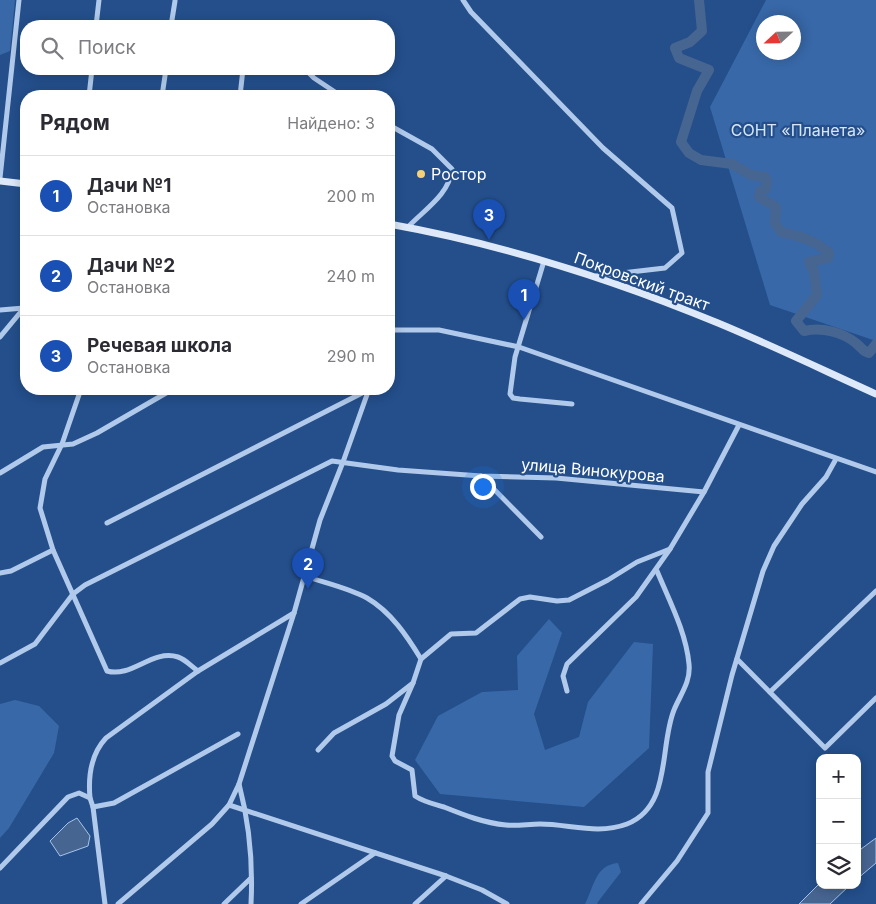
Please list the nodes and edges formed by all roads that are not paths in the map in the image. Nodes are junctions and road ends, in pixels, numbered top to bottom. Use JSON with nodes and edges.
{"nodes":[{"id":1,"x":19,"y":0,"type":"edge"},
{"id":2,"x":99,"y":0,"type":"edge"},
{"id":3,"x":463,"y":0,"type":"edge"},
{"id":4,"x":175,"y":1,"type":"dead end"},
{"id":5,"x":97,"y":20,"type":"edge"},
{"id":6,"x":172,"y":20,"type":"edge"},
{"id":7,"x":91,"y":75,"type":"edge"},
{"id":8,"x":165,"y":75,"type":"edge"},
{"id":9,"x":242,"y":75,"type":"edge"},
{"id":10,"x":311,"y":75,"type":"edge"},
{"id":11,"x":90,"y":90,"type":"edge"},
{"id":12,"x":163,"y":90,"type":"edge"},
{"id":13,"x":241,"y":90,"type":"edge"},
{"id":14,"x":332,"y":90,"type":"edge"},
{"id":15,"x":395,"y":129,"type":"edge"},
{"id":16,"x":0,"y":180,"type":"edge"},
{"id":17,"x":20,"y":183,"type":"edge"},
{"id":18,"x":395,"y":225,"type":"edge"},
{"id":19,"x":408,"y":227,"type":"junction"},
{"id":20,"x":544,"y":261,"type":"junction"},
{"id":21,"x":590,"y":276,"type":"junction"},
{"id":22,"x":20,"y":308,"type":"edge"},
{"id":23,"x":0,"y":310,"type":"edge"},
{"id":24,"x":20,"y":314,"type":"edge"},
{"id":25,"x":395,"y":330,"type":"edge"},
{"id":26,"x":0,"y":337,"type":"edge"},
{"id":27,"x":518,"y":347,"type":"junction"},
{"id":28,"x":876,"y":394,"type":"edge"},
{"id":29,"x":79,"y":395,"type":"edge"},
{"id":30,"x":163,"y":395,"type":"edge"},
{"id":31,"x":357,"y":395,"type":"edge"},
{"id":32,"x":367,"y":395,"type":"edge"},
{"id":33,"x":572,"y":404,"type":"dead end"},
{"id":34,"x":739,"y":424,"type":"junction"},
{"id":35,"x":62,"y":444,"type":"junction"},
{"id":36,"x":836,"y":459,"type":"junction"},
{"id":37,"x":343,"y":462,"type":"junction"},
{"id":38,"x":876,"y":472,"type":"edge"},
{"id":39,"x":0,"y":473,"type":"edge"},
{"id":40,"x":481,"y":476,"type":"junction"},
{"id":41,"x":704,"y":492,"type":"junction"},
{"id":42,"x":107,"y":523,"type":"dead end"},
{"id":43,"x":541,"y":537,"type":"dead end"},
{"id":44,"x":670,"y":549,"type":"junction"},
{"id":45,"x":53,"y":550,"type":"junction"},
{"id":46,"x":657,"y":571,"type":"junction"},
{"id":47,"x":0,"y":573,"type":"edge"},
{"id":48,"x":305,"y":576,"type":"junction"},
{"id":49,"x":876,"y":590,"type":"edge"},
{"id":50,"x":73,"y":594,"type":"junction"},
{"id":51,"x":294,"y":613,"type":"junction"},
{"id":52,"x":737,"y":658,"type":"junction"},
{"id":53,"x":421,"y":659,"type":"junction"},
{"id":54,"x":0,"y":663,"type":"edge"},
{"id":55,"x":198,"y":670,"type":"junction"},
{"id":56,"x":413,"y":683,"type":"junction"},
{"id":57,"x":567,"y":691,"type":"dead end"},
{"id":58,"x":770,"y":692,"type":"junction"},
{"id":59,"x":876,"y":698,"type":"edge"},
{"id":60,"x":238,"y":734,"type":"dead end"},
{"id":61,"x":318,"y":750,"type":"dead end"},
{"id":62,"x":239,"y":784,"type":"junction"},
{"id":63,"x":90,"y":798,"type":"junction"},
{"id":64,"x":230,"y":806,"type":"junction"},
{"id":65,"x":93,"y":807,"type":"junction"},
{"id":66,"x":246,"y":810,"type":"junction"},
{"id":67,"x":375,"y":853,"type":"junction"},
{"id":68,"x":0,"y":868,"type":"edge"},
{"id":69,"x":446,"y":876,"type":"junction"},
{"id":70,"x":251,"y":878,"type":"junction"},
{"id":71,"x":105,"y":904,"type":"edge"},
{"id":72,"x":118,"y":904,"type":"edge"},
{"id":73,"x":224,"y":904,"type":"edge"},
{"id":74,"x":251,"y":904,"type":"edge"},
{"id":75,"x":301,"y":904,"type":"edge"},
{"id":76,"x":415,"y":904,"type":"edge"},
{"id":77,"x":507,"y":904,"type":"edge"},
{"id":78,"x":641,"y":904,"type":"edge"}],
"edges":[{"from":1,"to":16,"type":"street"},
{"from":2,"to":5,"type":"street"},
{"from":3,"to":21,"type":"street"},
{"from":4,"to":6,"type":"street"},
{"from":7,"to":11,"type":"street"},
{"from":8,"to":12,"type":"street"},
{"from":9,"to":13,"type":"street"},
{"from":10,"to":14,"type":"street"},
{"from":15,"to":19,"type":"street"},
{"from":16,"to":17,"type":"main road"},
{"from":18,"to":19,"type":"main road","name":"Покровский тракт"},
{"from":19,"to":20,"type":"main road","name":"Покровский тракт"},
{"from":20,"to":21,"type":"main road","name":"Покровский тракт"},
{"from":20,"to":27,"type":"street"},
{"from":21,"to":28,"type":"main road","name":"Покровский тракт"},
{"from":22,"to":23,"type":"street"},
{"from":24,"to":26,"type":"street"},
{"from":25,"to":27,"type":"street"},
{"from":27,"to":33,"type":"street"},
{"from":27,"to":34,"type":"street"},
{"from":29,"to":35,"type":"street"},
{"from":30,"to":35,"type":"street"},
{"from":31,"to":42,"type":"street"},
{"from":32,"to":37,"type":"street"},
{"from":34,"to":36,"type":"street"},
{"from":34,"to":41,"type":"street"},
{"from":35,"to":39,"type":"street"},
{"from":35,"to":45,"type":"street"},
{"from":36,"to":38,"type":"street"},
{"from":36,"to":52,"type":"street"},
{"from":37,"to":40,"type":"street","name":"улица Винокурова"},
{"from":37,"to":48,"type":"street"},
{"from":37,"to":50,"type":"street","name":"улица Винокурова"},
{"from":40,"to":41,"type":"street","name":"улица Винокурова"},
{"from":40,"to":43,"type":"street"},
{"from":41,"to":44,"type":"street"},
{"from":44,"to":46,"type":"street"},
{"from":44,"to":53,"type":"street"},
{"from":45,"to":47,"type":"street"},
{"from":45,"to":50,"type":"street"},
{"from":46,"to":56,"type":"street"},
{"from":46,"to":57,"type":"street"},
{"from":48,"to":51,"type":"street"},
{"from":48,"to":53,"type":"street"},
{"from":49,"to":58,"type":"street"},
{"from":50,"to":54,"type":"street","name":"улица Винокурова"},
{"from":50,"to":55,"type":"street"},
{"from":51,"to":55,"type":"street"},
{"from":51,"to":62,"type":"street"},
{"from":52,"to":58,"type":"street"},
{"from":52,"to":78,"type":"street"},
{"from":53,"to":56,"type":"street"},
{"from":55,"to":63,"type":"street"},
{"from":56,"to":61,"type":"street"},
{"from":58,"to":59,"type":"street"},
{"from":60,"to":65,"type":"street"},
{"from":62,"to":64,"type":"street"},
{"from":62,"to":66,"type":"street"},
{"from":63,"to":65,"type":"street"},
{"from":63,"to":68,"type":"street"},
{"from":64,"to":66,"type":"street"},
{"from":64,"to":72,"type":"street"},
{"from":65,"to":71,"type":"street"},
{"from":66,"to":67,"type":"street"},
{"from":66,"to":70,"type":"street"},
{"from":67,"to":69,"type":"street"},
{"from":67,"to":75,"type":"street"},
{"from":69,"to":76,"type":"street"},
{"from":69,"to":77,"type":"street"},
{"from":70,"to":73,"type":"street"},
{"from":70,"to":74,"type":"street"}]}
